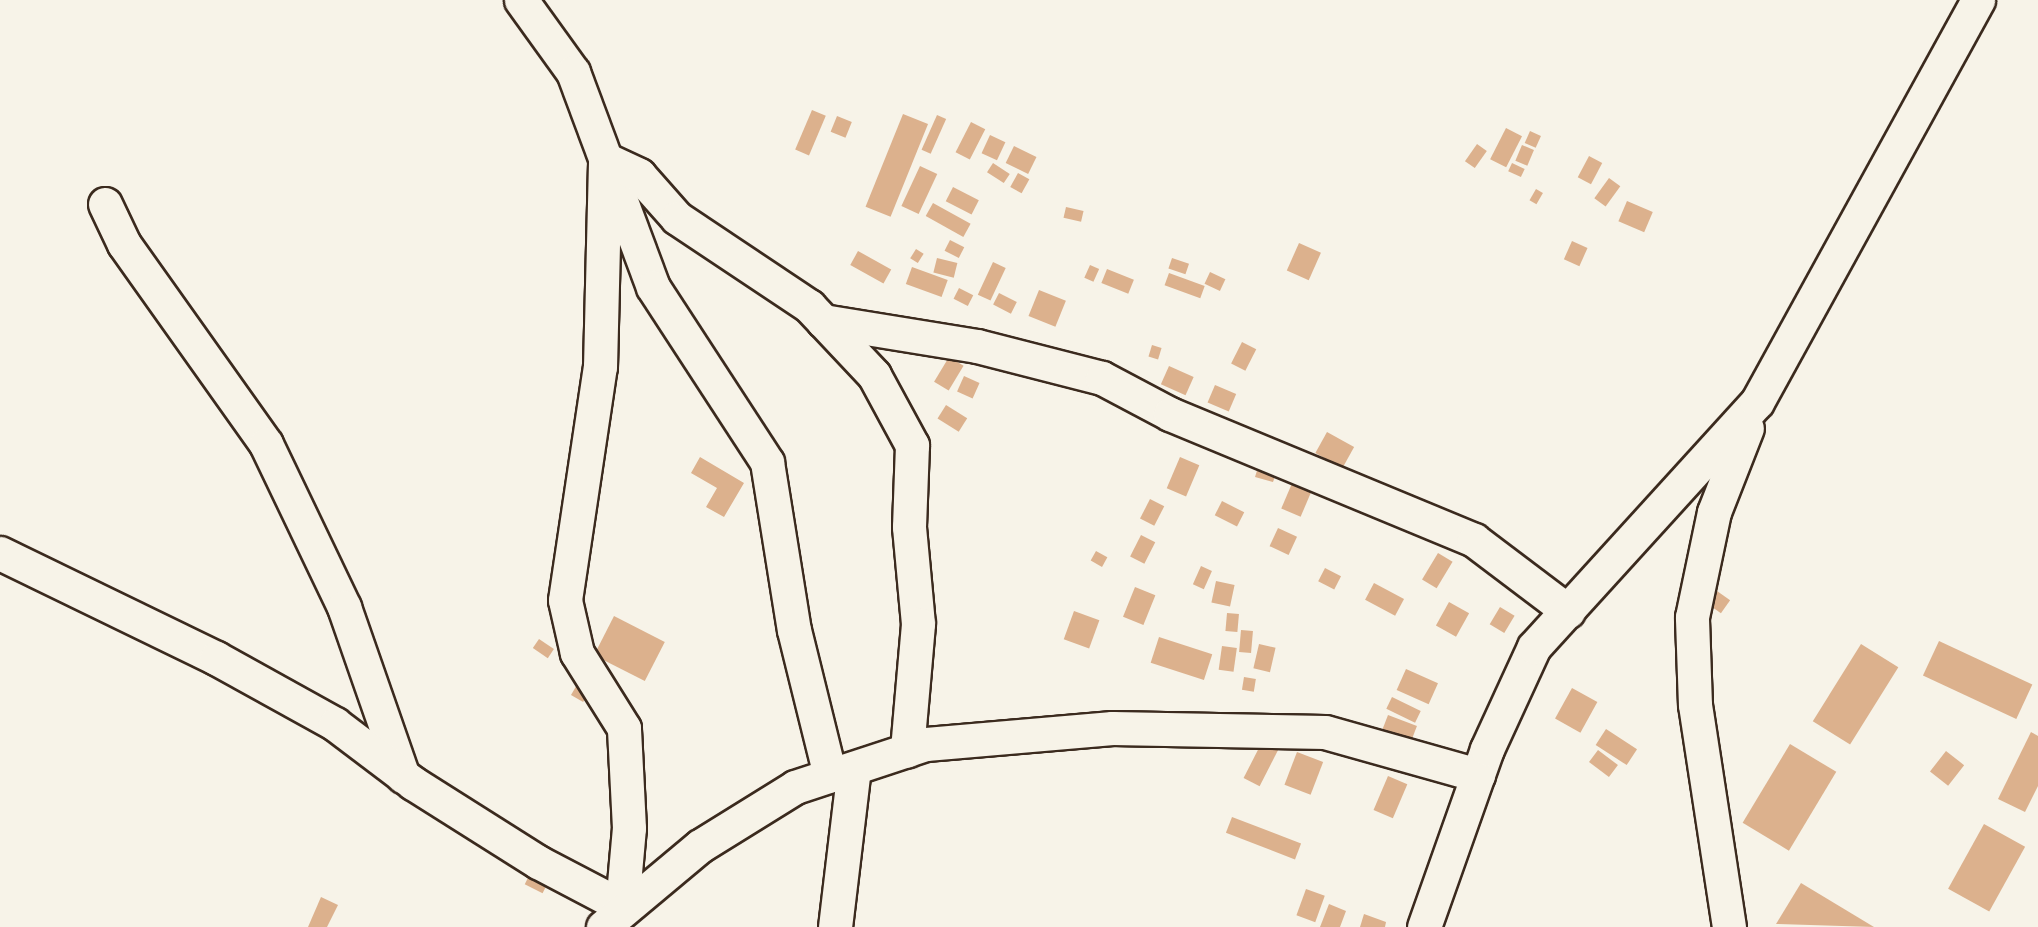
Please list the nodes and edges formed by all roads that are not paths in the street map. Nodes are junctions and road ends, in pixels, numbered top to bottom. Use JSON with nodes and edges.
{"nodes":[{"id":1,"x":521,"y":0,"type":"edge"},
{"id":2,"x":1978,"y":0,"type":"edge"},
{"id":3,"x":605,"y":159,"type":"junction"},
{"id":4,"x":105,"y":204,"type":"dead end"},
{"id":5,"x":823,"y":321,"type":"junction"},
{"id":6,"x":1757,"y":402,"type":"junction"},
{"id":7,"x":0,"y":553,"type":"edge"},
{"id":8,"x":1568,"y":611,"type":"junction"},
{"id":9,"x":906,"y":751,"type":"junction"},
{"id":10,"x":842,"y":772,"type":"junction"},
{"id":11,"x":1478,"y":775,"type":"junction"},
{"id":12,"x":403,"y":776,"type":"junction"},
{"id":13,"x":612,"y":917,"type":"edge"},
{"id":14,"x":835,"y":927,"type":"edge"},
{"id":15,"x":1424,"y":927,"type":"edge"},
{"id":16,"x":1729,"y":927,"type":"edge"}],
"edges":[{"from":1,"to":3,"type":"street"},
{"from":2,"to":6,"type":"street"},
{"from":3,"to":5,"type":"street"},
{"from":3,"to":10,"type":"street"},
{"from":3,"to":13,"type":"street"},
{"from":4,"to":12,"type":"street"},
{"from":5,"to":8,"type":"street"},
{"from":5,"to":9,"type":"street"},
{"from":6,"to":8,"type":"street"},
{"from":6,"to":16,"type":"street"},
{"from":7,"to":12,"type":"street"},
{"from":8,"to":11,"type":"street"},
{"from":9,"to":10,"type":"street"},
{"from":9,"to":11,"type":"street"},
{"from":10,"to":13,"type":"street"},
{"from":10,"to":14,"type":"street"},
{"from":11,"to":15,"type":"street"},
{"from":12,"to":13,"type":"street"}]}
